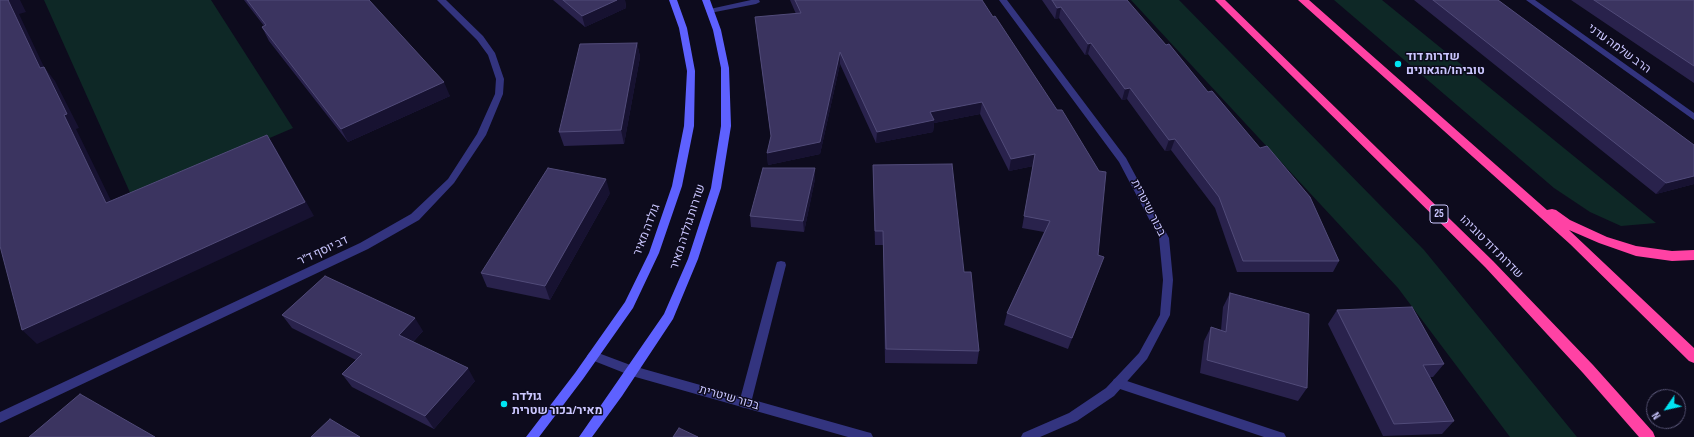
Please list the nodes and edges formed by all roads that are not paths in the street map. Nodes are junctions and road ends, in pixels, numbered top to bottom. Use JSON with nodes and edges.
{"nodes":[{"id":1,"x":441,"y":0,"type":"edge"},
{"id":2,"x":673,"y":0,"type":"edge"},
{"id":3,"x":706,"y":0,"type":"edge"},
{"id":4,"x":755,"y":0,"type":"edge"},
{"id":5,"x":1003,"y":0,"type":"edge"},
{"id":6,"x":1220,"y":0,"type":"edge"},
{"id":7,"x":1303,"y":0,"type":"edge"},
{"id":8,"x":1530,"y":0,"type":"edge"},
{"id":9,"x":710,"y":11,"type":"junction"},
{"id":10,"x":1694,"y":117,"type":"edge"},
{"id":11,"x":1517,"y":191,"type":"junction"},
{"id":12,"x":1694,"y":255,"type":"edge"},
{"id":13,"x":781,"y":265,"type":"dead end"},
{"id":14,"x":593,"y":356,"type":"junction"},
{"id":15,"x":1694,"y":357,"type":"edge"},
{"id":16,"x":632,"y":371,"type":"junction"},
{"id":17,"x":1118,"y":383,"type":"junction"},
{"id":18,"x":745,"y":403,"type":"junction"},
{"id":19,"x":0,"y":418,"type":"edge"},
{"id":20,"x":532,"y":437,"type":"edge"},
{"id":21,"x":585,"y":437,"type":"edge"},
{"id":22,"x":867,"y":437,"type":"edge"},
{"id":23,"x":1027,"y":437,"type":"edge"},
{"id":24,"x":1280,"y":437,"type":"edge"},
{"id":25,"x":1648,"y":437,"type":"edge"}],
"edges":[{"from":1,"to":19,"type":"street","name":"דב יוסף ד\"ר"},
{"from":2,"to":14,"type":"street","name":"גולדה מאיר"},
{"from":3,"to":9,"type":"street","name":"שדרות גולדה מאיר"},
{"from":4,"to":9,"type":"street"},
{"from":5,"to":17,"type":"street","name":"בכור שיטרית"},
{"from":6,"to":25,"type":"highway","name":"שדרות דוד טוביהו","number":"25"},
{"from":7,"to":11,"type":"highway"},
{"from":8,"to":10,"type":"street","name":"הרב שלמה עדני"},
{"from":9,"to":16,"type":"street","name":"שדרות גולדה מאיר"},
{"from":11,"to":12,"type":"highway"},
{"from":11,"to":15,"type":"highway"},
{"from":13,"to":18,"type":"street"},
{"from":14,"to":16,"type":"street","name":"בכור שיטרית"},
{"from":14,"to":20,"type":"street","name":"גולדה מאיר"},
{"from":16,"to":18,"type":"street","name":"בכור שיטרית"},
{"from":16,"to":21,"type":"street","name":"שדרות גולדה מאיר"},
{"from":17,"to":23,"type":"street","name":"בכור שיטרית"},
{"from":17,"to":24,"type":"street"},
{"from":18,"to":22,"type":"street","name":"בכור שיטרית"}]}
